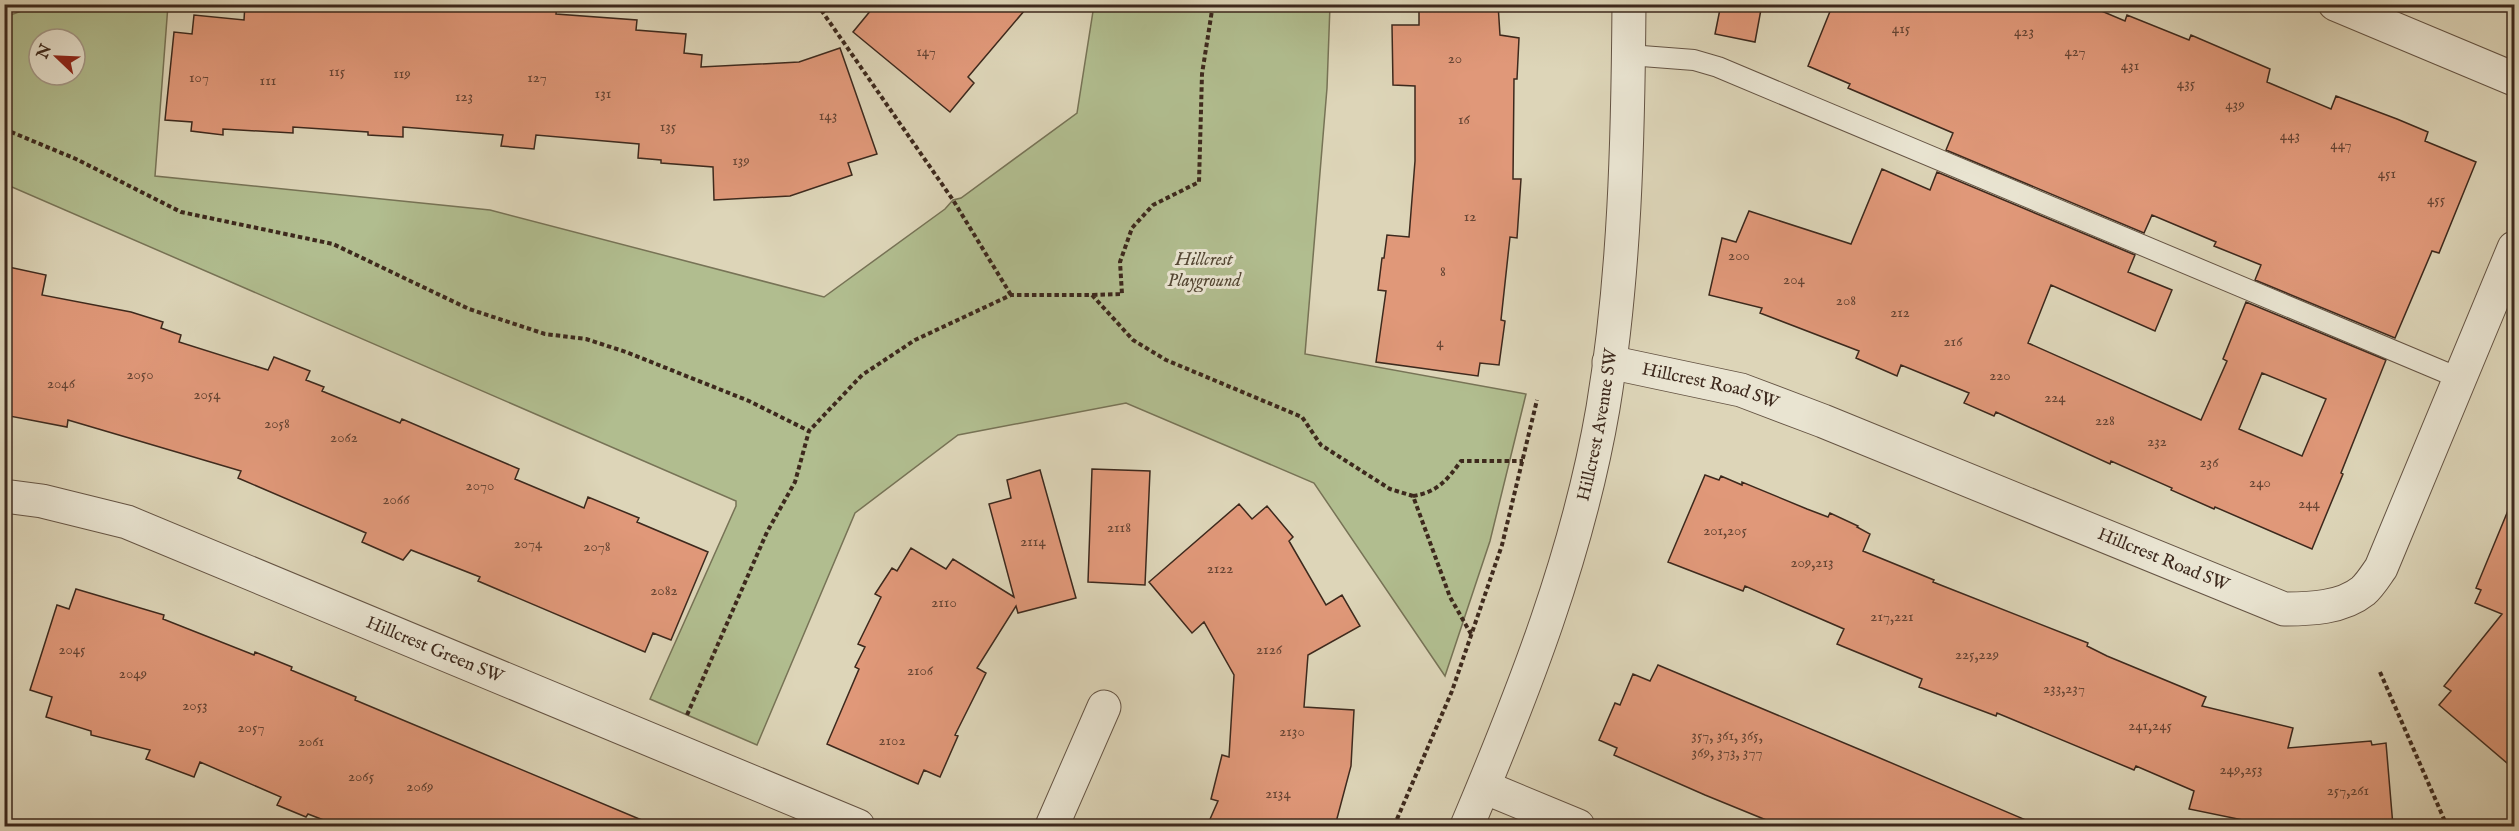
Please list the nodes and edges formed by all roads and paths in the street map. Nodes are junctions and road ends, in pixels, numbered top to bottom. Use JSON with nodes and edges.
{"nodes":[{"id":1,"x":817,"y":4,"type":"edge"},
{"id":2,"x":1213,"y":4,"type":"edge"},
{"id":3,"x":1629,"y":4,"type":"edge"},
{"id":4,"x":2335,"y":4,"type":"edge"},
{"id":5,"x":1629,"y":56,"type":"junction"},
{"id":6,"x":2514,"y":79,"type":"edge"},
{"id":7,"x":4,"y":129,"type":"edge"},
{"id":8,"x":2514,"y":248,"type":"edge"},
{"id":9,"x":1092,"y":295,"type":"junction"},
{"id":10,"x":1011,"y":296,"type":"junction"},
{"id":11,"x":1609,"y":362,"type":"junction"},
{"id":12,"x":2461,"y":379,"type":"junction"},
{"id":13,"x":1537,"y":400,"type":"dead end"},
{"id":14,"x":809,"y":431,"type":"junction"},
{"id":15,"x":1523,"y":460,"type":"junction"},
{"id":16,"x":4,"y":496,"type":"edge"},
{"id":17,"x":1413,"y":496,"type":"junction"},
{"id":18,"x":1471,"y":634,"type":"junction"},
{"id":19,"x":2380,"y":672,"type":"dead end"},
{"id":20,"x":1104,"y":708,"type":"dead end"},
{"id":21,"x":686,"y":718,"type":"dead end"},
{"id":22,"x":1484,"y":787,"type":"junction"},
{"id":23,"x":858,"y":826,"type":"edge"},
{"id":24,"x":1052,"y":826,"type":"edge"},
{"id":25,"x":1394,"y":826,"type":"edge"},
{"id":26,"x":1467,"y":826,"type":"edge"},
{"id":27,"x":1578,"y":826,"type":"edge"},
{"id":28,"x":2447,"y":826,"type":"edge"}],
"edges":[{"from":1,"to":10,"type":"path"},
{"from":2,"to":9,"type":"path"},
{"from":3,"to":5,"type":"street","name":"Hillcrest Avenue SW"},
{"from":4,"to":6,"type":"street"},
{"from":5,"to":11,"type":"street","name":"Hillcrest Avenue SW"},
{"from":5,"to":12,"type":"lane"},
{"from":7,"to":14,"type":"path"},
{"from":8,"to":12,"type":"street","name":"Hillcrest Road SW"},
{"from":9,"to":10,"type":"path"},
{"from":9,"to":17,"type":"path"},
{"from":10,"to":14,"type":"path"},
{"from":11,"to":12,"type":"street","name":"Hillcrest Road SW"},
{"from":11,"to":22,"type":"street","name":"Hillcrest Avenue SW"},
{"from":13,"to":15,"type":"path"},
{"from":14,"to":21,"type":"path"},
{"from":15,"to":17,"type":"path"},
{"from":15,"to":18,"type":"path"},
{"from":16,"to":23,"type":"street","name":"Hillcrest Green SW"},
{"from":17,"to":18,"type":"path"},
{"from":18,"to":25,"type":"path"},
{"from":19,"to":28,"type":"path"},
{"from":20,"to":24,"type":"street"},
{"from":22,"to":26,"type":"street","name":"Hillcrest Avenue SW"},
{"from":22,"to":27,"type":"street"}]}
